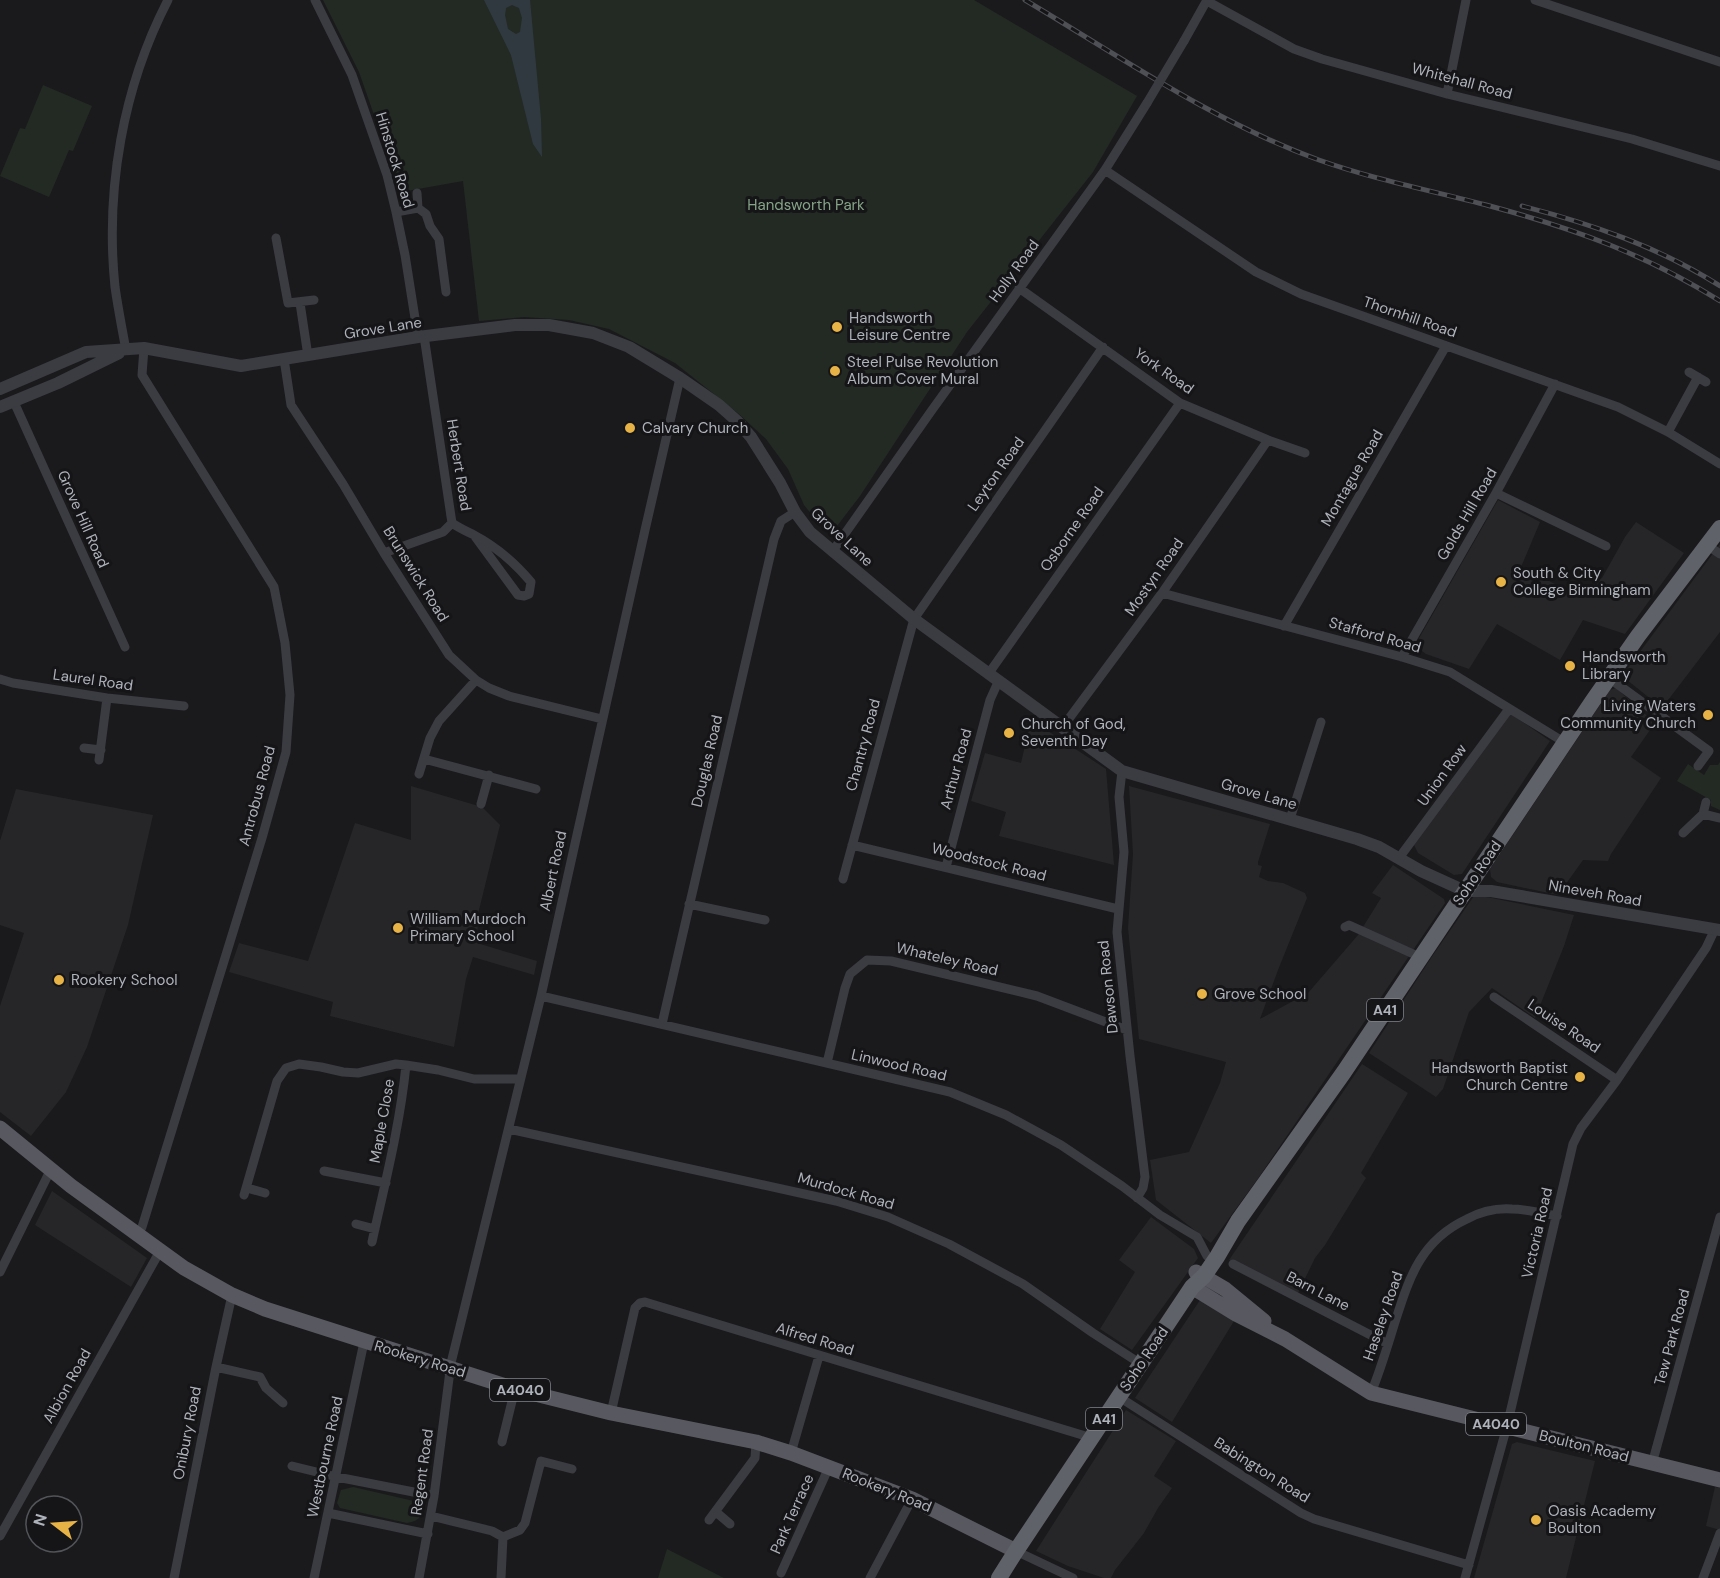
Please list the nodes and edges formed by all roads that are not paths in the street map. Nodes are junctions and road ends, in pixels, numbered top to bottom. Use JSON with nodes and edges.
{"nodes":[{"id":1,"x":168,"y":0,"type":"edge"},
{"id":2,"x":315,"y":0,"type":"edge"},
{"id":3,"x":1466,"y":0,"type":"edge"},
{"id":4,"x":1535,"y":0,"type":"edge"},
{"id":5,"x":1207,"y":1,"type":"edge"},
{"id":6,"x":1720,"y":62,"type":"edge"},
{"id":7,"x":1447,"y":94,"type":"junction"},
{"id":8,"x":1720,"y":166,"type":"edge"},
{"id":9,"x":1105,"y":170,"type":"junction"},
{"id":10,"x":417,"y":193,"type":"dead end"},
{"id":11,"x":418,"y":208,"type":"junction"},
{"id":12,"x":396,"y":212,"type":"junction"},
{"id":13,"x":276,"y":238,"type":"dead end"},
{"id":14,"x":1019,"y":288,"type":"junction"},
{"id":15,"x":446,"y":292,"type":"dead end"},
{"id":16,"x":314,"y":300,"type":"dead end"},
{"id":17,"x":300,"y":303,"type":"junction"},
{"id":18,"x":421,"y":337,"type":"junction"},
{"id":19,"x":1446,"y":346,"type":"junction"},
{"id":20,"x":1103,"y":347,"type":"junction"},
{"id":21,"x":144,"y":348,"type":"junction"},
{"id":22,"x":126,"y":350,"type":"junction"},
{"id":23,"x":308,"y":356,"type":"junction"},
{"id":24,"x":284,"y":360,"type":"junction"},
{"id":25,"x":1689,"y":372,"type":"dead end"},
{"id":26,"x":680,"y":378,"type":"junction"},
{"id":27,"x":1555,"y":384,"type":"junction"},
{"id":28,"x":0,"y":389,"type":"edge"},
{"id":29,"x":14,"y":402,"type":"junction"},
{"id":30,"x":1180,"y":403,"type":"junction"},
{"id":31,"x":0,"y":407,"type":"edge"},
{"id":32,"x":1668,"y":432,"type":"junction"},
{"id":33,"x":1268,"y":441,"type":"junction"},
{"id":34,"x":1305,"y":453,"type":"dead end"},
{"id":35,"x":1720,"y":464,"type":"edge"},
{"id":36,"x":1496,"y":493,"type":"junction"},
{"id":37,"x":795,"y":512,"type":"junction"},
{"id":38,"x":452,"y":523,"type":"junction"},
{"id":39,"x":1720,"y":528,"type":"edge"},
{"id":40,"x":474,"y":535,"type":"junction"},
{"id":41,"x":1606,"y":546,"type":"dead end"},
{"id":42,"x":1714,"y":550,"type":"edge"},
{"id":43,"x":832,"y":552,"type":"junction"},
{"id":44,"x":384,"y":553,"type":"junction"},
{"id":45,"x":1162,"y":593,"type":"junction"},
{"id":46,"x":914,"y":619,"type":"junction"},
{"id":47,"x":1284,"y":626,"type":"junction"},
{"id":48,"x":125,"y":647,"type":"dead end"},
{"id":49,"x":1402,"y":657,"type":"junction"},
{"id":50,"x":994,"y":677,"type":"junction"},
{"id":51,"x":1609,"y":678,"type":"junction"},
{"id":52,"x":0,"y":679,"type":"edge"},
{"id":53,"x":476,"y":680,"type":"junction"},
{"id":54,"x":107,"y":698,"type":"junction"},
{"id":55,"x":184,"y":706,"type":"dead end"},
{"id":56,"x":1509,"y":709,"type":"junction"},
{"id":57,"x":602,"y":719,"type":"junction"},
{"id":58,"x":1321,"y":722,"type":"dead end"},
{"id":59,"x":1062,"y":728,"type":"junction"},
{"id":60,"x":1564,"y":742,"type":"junction"},
{"id":61,"x":84,"y":748,"type":"dead end"},
{"id":62,"x":101,"y":750,"type":"junction"},
{"id":63,"x":423,"y":759,"type":"junction"},
{"id":64,"x":99,"y":760,"type":"dead end"},
{"id":65,"x":1698,"y":766,"type":"dead end"},
{"id":66,"x":1122,"y":771,"type":"junction"},
{"id":67,"x":419,"y":774,"type":"dead end"},
{"id":68,"x":489,"y":775,"type":"junction"},
{"id":69,"x":536,"y":789,"type":"dead end"},
{"id":70,"x":1706,"y":802,"type":"dead end"},
{"id":71,"x":481,"y":804,"type":"dead end"},
{"id":72,"x":1703,"y":814,"type":"junction"},
{"id":73,"x":1720,"y":818,"type":"edge"},
{"id":74,"x":1290,"y":819,"type":"junction"},
{"id":75,"x":1683,"y":833,"type":"dead end"},
{"id":76,"x":852,"y":844,"type":"junction"},
{"id":77,"x":1399,"y":858,"type":"junction"},
{"id":78,"x":946,"y":867,"type":"junction"},
{"id":79,"x":843,"y":879,"type":"dead end"},
{"id":80,"x":1465,"y":891,"type":"junction"},
{"id":81,"x":689,"y":904,"type":"junction"},
{"id":82,"x":1119,"y":909,"type":"junction"},
{"id":83,"x":765,"y":920,"type":"dead end"},
{"id":84,"x":1345,"y":927,"type":"dead end"},
{"id":85,"x":1717,"y":929,"type":"edge"},
{"id":86,"x":1420,"y":957,"type":"junction"},
{"id":87,"x":541,"y":996,"type":"junction"},
{"id":88,"x":1494,"y":997,"type":"dead end"},
{"id":89,"x":662,"y":1024,"type":"junction"},
{"id":90,"x":1127,"y":1030,"type":"junction"},
{"id":91,"x":827,"y":1064,"type":"junction"},
{"id":92,"x":406,"y":1065,"type":"junction"},
{"id":93,"x":520,"y":1079,"type":"junction"},
{"id":94,"x":1617,"y":1080,"type":"junction"},
{"id":95,"x":0,"y":1128,"type":"edge"},
{"id":96,"x":509,"y":1129,"type":"junction"},
{"id":97,"x":51,"y":1169,"type":"junction"},
{"id":98,"x":324,"y":1171,"type":"dead end"},
{"id":99,"x":386,"y":1183,"type":"junction"},
{"id":100,"x":265,"y":1193,"type":"dead end"},
{"id":101,"x":1137,"y":1198,"type":"junction"},
{"id":102,"x":1557,"y":1216,"type":"junction"},
{"id":103,"x":1720,"y":1217,"type":"edge"},
{"id":104,"x":1238,"y":1221,"type":"junction"},
{"id":105,"x":356,"y":1224,"type":"dead end"},
{"id":106,"x":375,"y":1229,"type":"junction"},
{"id":107,"x":137,"y":1235,"type":"junction"},
{"id":108,"x":372,"y":1242,"type":"dead end"},
{"id":109,"x":160,"y":1251,"type":"junction"},
{"id":110,"x":1207,"y":1256,"type":"junction"},
{"id":111,"x":1233,"y":1264,"type":"dead end"},
{"id":112,"x":0,"y":1272,"type":"edge"},
{"id":113,"x":1197,"y":1278,"type":"junction"},
{"id":114,"x":232,"y":1295,"type":"junction"},
{"id":115,"x":364,"y":1342,"type":"junction"},
{"id":116,"x":1388,"y":1344,"type":"junction"},
{"id":117,"x":819,"y":1356,"type":"junction"},
{"id":118,"x":1141,"y":1364,"type":"junction"},
{"id":119,"x":216,"y":1367,"type":"junction"},
{"id":120,"x":450,"y":1369,"type":"junction"},
{"id":121,"x":515,"y":1389,"type":"junction"},
{"id":122,"x":1371,"y":1393,"type":"junction"},
{"id":123,"x":1119,"y":1397,"type":"junction"},
{"id":124,"x":283,"y":1403,"type":"dead end"},
{"id":125,"x":611,"y":1413,"type":"junction"},
{"id":126,"x":1507,"y":1426,"type":"junction"},
{"id":127,"x":1092,"y":1438,"type":"junction"},
{"id":128,"x":502,"y":1442,"type":"dead end"},
{"id":129,"x":756,"y":1442,"type":"junction"},
{"id":130,"x":791,"y":1453,"type":"junction"},
{"id":131,"x":1652,"y":1464,"type":"junction"},
{"id":132,"x":292,"y":1466,"type":"dead end"},
{"id":133,"x":829,"y":1467,"type":"junction"},
{"id":134,"x":572,"y":1469,"type":"dead end"},
{"id":135,"x":337,"y":1477,"type":"junction"},
{"id":136,"x":1720,"y":1480,"type":"edge"},
{"id":137,"x":434,"y":1496,"type":"junction"},
{"id":138,"x":912,"y":1499,"type":"junction"},
{"id":139,"x":716,"y":1512,"type":"junction"},
{"id":140,"x":328,"y":1513,"type":"junction"},
{"id":141,"x":431,"y":1516,"type":"junction"},
{"id":142,"x":709,"y":1520,"type":"dead end"},
{"id":143,"x":730,"y":1524,"type":"dead end"},
{"id":144,"x":1720,"y":1533,"type":"edge"},
{"id":145,"x":428,"y":1534,"type":"junction"},
{"id":146,"x":0,"y":1536,"type":"edge"},
{"id":147,"x":503,"y":1537,"type":"junction"},
{"id":148,"x":1016,"y":1551,"type":"junction"},
{"id":149,"x":1469,"y":1565,"type":"junction"},
{"id":150,"x":781,"y":1573,"type":"dead end"},
{"id":151,"x":174,"y":1578,"type":"edge"},
{"id":152,"x":314,"y":1578,"type":"edge"},
{"id":153,"x":418,"y":1578,"type":"edge"},
{"id":154,"x":501,"y":1578,"type":"edge"},
{"id":155,"x":870,"y":1578,"type":"edge"},
{"id":156,"x":999,"y":1578,"type":"edge"},
{"id":157,"x":1073,"y":1578,"type":"edge"},
{"id":158,"x":1465,"y":1578,"type":"edge"},
{"id":159,"x":1703,"y":1578,"type":"edge"}],
"edges":[{"from":1,"to":22,"type":"street"},
{"from":2,"to":12,"type":"street","name":"Hinstock Road"},
{"from":3,"to":7,"type":"street"},
{"from":4,"to":6,"type":"street"},
{"from":5,"to":7,"type":"street","name":"Whitehall Road"},
{"from":5,"to":9,"type":"street","name":"Holly Road","bridge":true},
{"from":7,"to":8,"type":"street","name":"Whitehall Road"},
{"from":9,"to":14,"type":"street","name":"Holly Road"},
{"from":9,"to":19,"type":"street","name":"Thornhill Road"},
{"from":10,"to":11,"type":"street"},
{"from":11,"to":12,"type":"street"},
{"from":11,"to":15,"type":"street"},
{"from":12,"to":18,"type":"street","name":"Hinstock Road"},
{"from":13,"to":17,"type":"street"},
{"from":14,"to":20,"type":"street","name":"York Road"},
{"from":14,"to":43,"type":"street","name":"Holly Road"},
{"from":16,"to":17,"type":"street"},
{"from":17,"to":23,"type":"street"},
{"from":18,"to":23,"type":"street","name":"Grove Lane"},
{"from":18,"to":26,"type":"street","name":"Grove Lane"},
{"from":18,"to":38,"type":"street","name":"Herbert Road"},
{"from":19,"to":27,"type":"street","name":"Thornhill Road"},
{"from":19,"to":47,"type":"street","name":"Montague Road"},
{"from":20,"to":30,"type":"street","name":"York Road"},
{"from":20,"to":46,"type":"street","name":"Leyton Road"},
{"from":21,"to":22,"type":"street","name":"Grove Lane"},
{"from":21,"to":24,"type":"street","name":"Grove Lane"},
{"from":21,"to":107,"type":"street","name":"Antrobus Road"},
{"from":22,"to":28,"type":"street","name":"Grove Lane"},
{"from":22,"to":29,"type":"street","name":"Grove Lane"},
{"from":23,"to":24,"type":"street","name":"Grove Lane"},
{"from":24,"to":44,"type":"street","name":"Brunswick Road"},
{"from":25,"to":32,"type":"street"},
{"from":26,"to":37,"type":"street","name":"Grove Lane"},
{"from":26,"to":57,"type":"street","name":"Albert Road"},
{"from":27,"to":32,"type":"street","name":"Thornhill Road"},
{"from":27,"to":36,"type":"street","name":"Golds Hill Road"},
{"from":29,"to":31,"type":"street","name":"Grove Lane"},
{"from":29,"to":48,"type":"street","name":"Grove Hill Road"},
{"from":30,"to":33,"type":"street","name":"York Road"},
{"from":30,"to":50,"type":"street","name":"Osborne Road"},
{"from":32,"to":35,"type":"street","name":"Thornhill Road"},
{"from":33,"to":34,"type":"street","name":"York Road"},
{"from":33,"to":45,"type":"street","name":"Mostyn Road"},
{"from":36,"to":41,"type":"street"},
{"from":36,"to":49,"type":"street","name":"Golds Hill Road"},
{"from":37,"to":43,"type":"street","name":"Grove Lane"},
{"from":37,"to":81,"type":"street","name":"Douglas Road"},
{"from":38,"to":40,"type":"street"},
{"from":38,"to":44,"type":"street","name":"Herbert Road"},
{"from":39,"to":42,"type":"highway","name":"Soho Road","number":"A41"},
{"from":40,"to":40,"type":"street"},
{"from":42,"to":51,"type":"highway","name":"Soho Road","number":"A41"},
{"from":43,"to":46,"type":"street","name":"Grove Lane"},
{"from":44,"to":53,"type":"street","name":"Brunswick Road"},
{"from":45,"to":47,"type":"street","name":"Stafford Road"},
{"from":45,"to":59,"type":"street","name":"Mostyn Road"},
{"from":46,"to":50,"type":"street","name":"Grove Lane"},
{"from":46,"to":76,"type":"street","name":"Chantry Road"},
{"from":47,"to":49,"type":"street","name":"Stafford Road"},
{"from":49,"to":56,"type":"street","name":"Stafford Road"},
{"from":50,"to":59,"type":"street","name":"Grove Lane"},
{"from":50,"to":78,"type":"street","name":"Arthur Road"},
{"from":51,"to":60,"type":"highway","name":"Soho Road","number":"A41"},
{"from":51,"to":65,"type":"street"},
{"from":52,"to":54,"type":"street","name":"Laurel Road"},
{"from":53,"to":57,"type":"street","name":"Brunswick Road"},
{"from":53,"to":63,"type":"street"},
{"from":54,"to":55,"type":"street","name":"Laurel Road"},
{"from":54,"to":62,"type":"street"},
{"from":56,"to":60,"type":"street","name":"Stafford Road"},
{"from":56,"to":77,"type":"street","name":"Union Row"},
{"from":57,"to":87,"type":"street","name":"Albert Road"},
{"from":58,"to":74,"type":"street"},
{"from":59,"to":66,"type":"street","name":"Grove Lane"},
{"from":60,"to":80,"type":"highway","name":"Soho Road","number":"A41"},
{"from":61,"to":62,"type":"street"},
{"from":62,"to":64,"type":"street"},
{"from":63,"to":67,"type":"street"},
{"from":63,"to":68,"type":"street"},
{"from":66,"to":74,"type":"street","name":"Grove Lane"},
{"from":66,"to":82,"type":"street","name":"Dawson Road"},
{"from":68,"to":69,"type":"street"},
{"from":68,"to":71,"type":"street"},
{"from":70,"to":72,"type":"street"},
{"from":72,"to":73,"type":"street"},
{"from":72,"to":75,"type":"street"},
{"from":74,"to":77,"type":"street","name":"Grove Lane"},
{"from":76,"to":78,"type":"street","name":"Woodstock Road"},
{"from":76,"to":79,"type":"street","name":"Chantry Road"},
{"from":77,"to":80,"type":"street","name":"Grove Lane"},
{"from":78,"to":82,"type":"street","name":"Woodstock Road"},
{"from":80,"to":85,"type":"street","name":"Nineveh Road"},
{"from":80,"to":86,"type":"highway","name":"Soho Road","number":"A41"},
{"from":81,"to":83,"type":"street"},
{"from":81,"to":89,"type":"street","name":"Douglas Road"},
{"from":82,"to":90,"type":"street","name":"Dawson Road"},
{"from":84,"to":86,"type":"street"},
{"from":85,"to":94,"type":"street","name":"Victoria Road"},
{"from":86,"to":104,"type":"highway","name":"Soho Road","number":"A41"},
{"from":87,"to":89,"type":"street","name":"Linwood Road"},
{"from":87,"to":93,"type":"street","name":"Albert Road"},
{"from":88,"to":94,"type":"street","name":"Louise Road"},
{"from":89,"to":91,"type":"street","name":"Linwood Road"},
{"from":90,"to":91,"type":"street","name":"Whateley Road"},
{"from":90,"to":101,"type":"street","name":"Dawson Road"},
{"from":91,"to":101,"type":"street","name":"Linwood Road"},
{"from":92,"to":93,"type":"street"},
{"from":92,"to":99,"type":"street","name":"Maple Close"},
{"from":92,"to":100,"type":"street"},
{"from":93,"to":96,"type":"street","name":"Albert Road"},
{"from":94,"to":102,"type":"street","name":"Victoria Road"},
{"from":95,"to":97,"type":"main road","name":"Rookery Road","number":"A4040"},
{"from":96,"to":118,"type":"street","name":"Murdock Road"},
{"from":96,"to":120,"type":"street","name":"Albert Road"},
{"from":97,"to":107,"type":"main road","name":"Rookery Road","number":"A4040"},
{"from":97,"to":112,"type":"street"},
{"from":98,"to":99,"type":"street","name":"Maple Close"},
{"from":99,"to":106,"type":"street","name":"Maple Close"},
{"from":101,"to":110,"type":"street","name":"Linwood Road"},
{"from":102,"to":116,"type":"street","name":"Haseley Road"},
{"from":102,"to":126,"type":"street","name":"Victoria Road"},
{"from":103,"to":131,"type":"street","name":"Tew Park Road"},
{"from":104,"to":110,"type":"highway","name":"Soho Road","number":"A41"},
{"from":104,"to":113,"type":"highway","name":"Soho Road","number":"A41"},
{"from":105,"to":106,"type":"street"},
{"from":106,"to":108,"type":"street","name":"Maple Close"},
{"from":107,"to":109,"type":"main road","name":"Rookery Road","number":"A4040"},
{"from":109,"to":114,"type":"main road","name":"Rookery Road","number":"A4040"},
{"from":109,"to":146,"type":"street","name":"Albion Road"},
{"from":110,"to":113,"type":"highway","name":"Soho Road","number":"A41"},
{"from":111,"to":116,"type":"street","name":"Barn Lane"},
{"from":113,"to":118,"type":"highway","name":"Soho Road","number":"A41"},
{"from":113,"to":122,"type":"main road","name":"Boulton Road","number":"A4040"},
{"from":114,"to":115,"type":"main road","name":"Rookery Road","number":"A4040"},
{"from":114,"to":119,"type":"street","name":"Onibury Road"},
{"from":115,"to":120,"type":"main road","name":"Rookery Road","number":"A4040"},
{"from":115,"to":135,"type":"street","name":"Westbourne Road"},
{"from":116,"to":122,"type":"street","name":"Haseley Road"},
{"from":117,"to":125,"type":"street","name":"Alfred Road"},
{"from":117,"to":127,"type":"street","name":"Alfred Road"},
{"from":117,"to":130,"type":"street"},
{"from":118,"to":123,"type":"highway","name":"Soho Road","number":"A41"},
{"from":119,"to":124,"type":"street"},
{"from":119,"to":151,"type":"street","name":"Onibury Road"},
{"from":120,"to":121,"type":"main road","name":"Rookery Road","number":"A4040"},
{"from":120,"to":137,"type":"street","name":"Regent Road"},
{"from":121,"to":125,"type":"main road","name":"Rookery Road","number":"A4040"},
{"from":121,"to":128,"type":"street"},
{"from":122,"to":126,"type":"main road","name":"Boulton Road","number":"A4040"},
{"from":123,"to":127,"type":"highway","name":"Soho Road","number":"A41"},
{"from":123,"to":149,"type":"street","name":"Babington Road"},
{"from":125,"to":129,"type":"main road","name":"Rookery Road","number":"A4040"},
{"from":126,"to":131,"type":"main road","name":"Boulton Road","number":"A4040"},
{"from":126,"to":149,"type":"street","name":"Victoria Road"},
{"from":127,"to":148,"type":"highway","name":"Soho Road","number":"A41"},
{"from":129,"to":130,"type":"main road","name":"Rookery Road","number":"A4040"},
{"from":129,"to":139,"type":"street"},
{"from":130,"to":133,"type":"main road","name":"Rookery Road","number":"A4040"},
{"from":131,"to":136,"type":"main road","name":"Boulton Road","number":"A4040"},
{"from":132,"to":135,"type":"street"},
{"from":133,"to":138,"type":"main road","name":"Rookery Road","number":"A4040"},
{"from":133,"to":150,"type":"street","name":"Park Terrace"},
{"from":134,"to":147,"type":"street"},
{"from":135,"to":137,"type":"street"},
{"from":135,"to":140,"type":"street","name":"Westbourne Road"},
{"from":137,"to":141,"type":"street","name":"Regent Road"},
{"from":138,"to":148,"type":"main road","name":"Rookery Road","number":"A4040"},
{"from":138,"to":155,"type":"street"},
{"from":139,"to":142,"type":"street"},
{"from":139,"to":143,"type":"street"},
{"from":140,"to":145,"type":"street"},
{"from":140,"to":152,"type":"street","name":"Westbourne Road"},
{"from":141,"to":145,"type":"street","name":"Regent Road"},
{"from":141,"to":147,"type":"street"},
{"from":144,"to":159,"type":"street"},
{"from":145,"to":153,"type":"street","name":"Regent Road"},
{"from":147,"to":154,"type":"street"},
{"from":148,"to":156,"type":"highway","number":"A41"},
{"from":148,"to":157,"type":"street"},
{"from":149,"to":158,"type":"street","name":"Victoria Road"}]}
